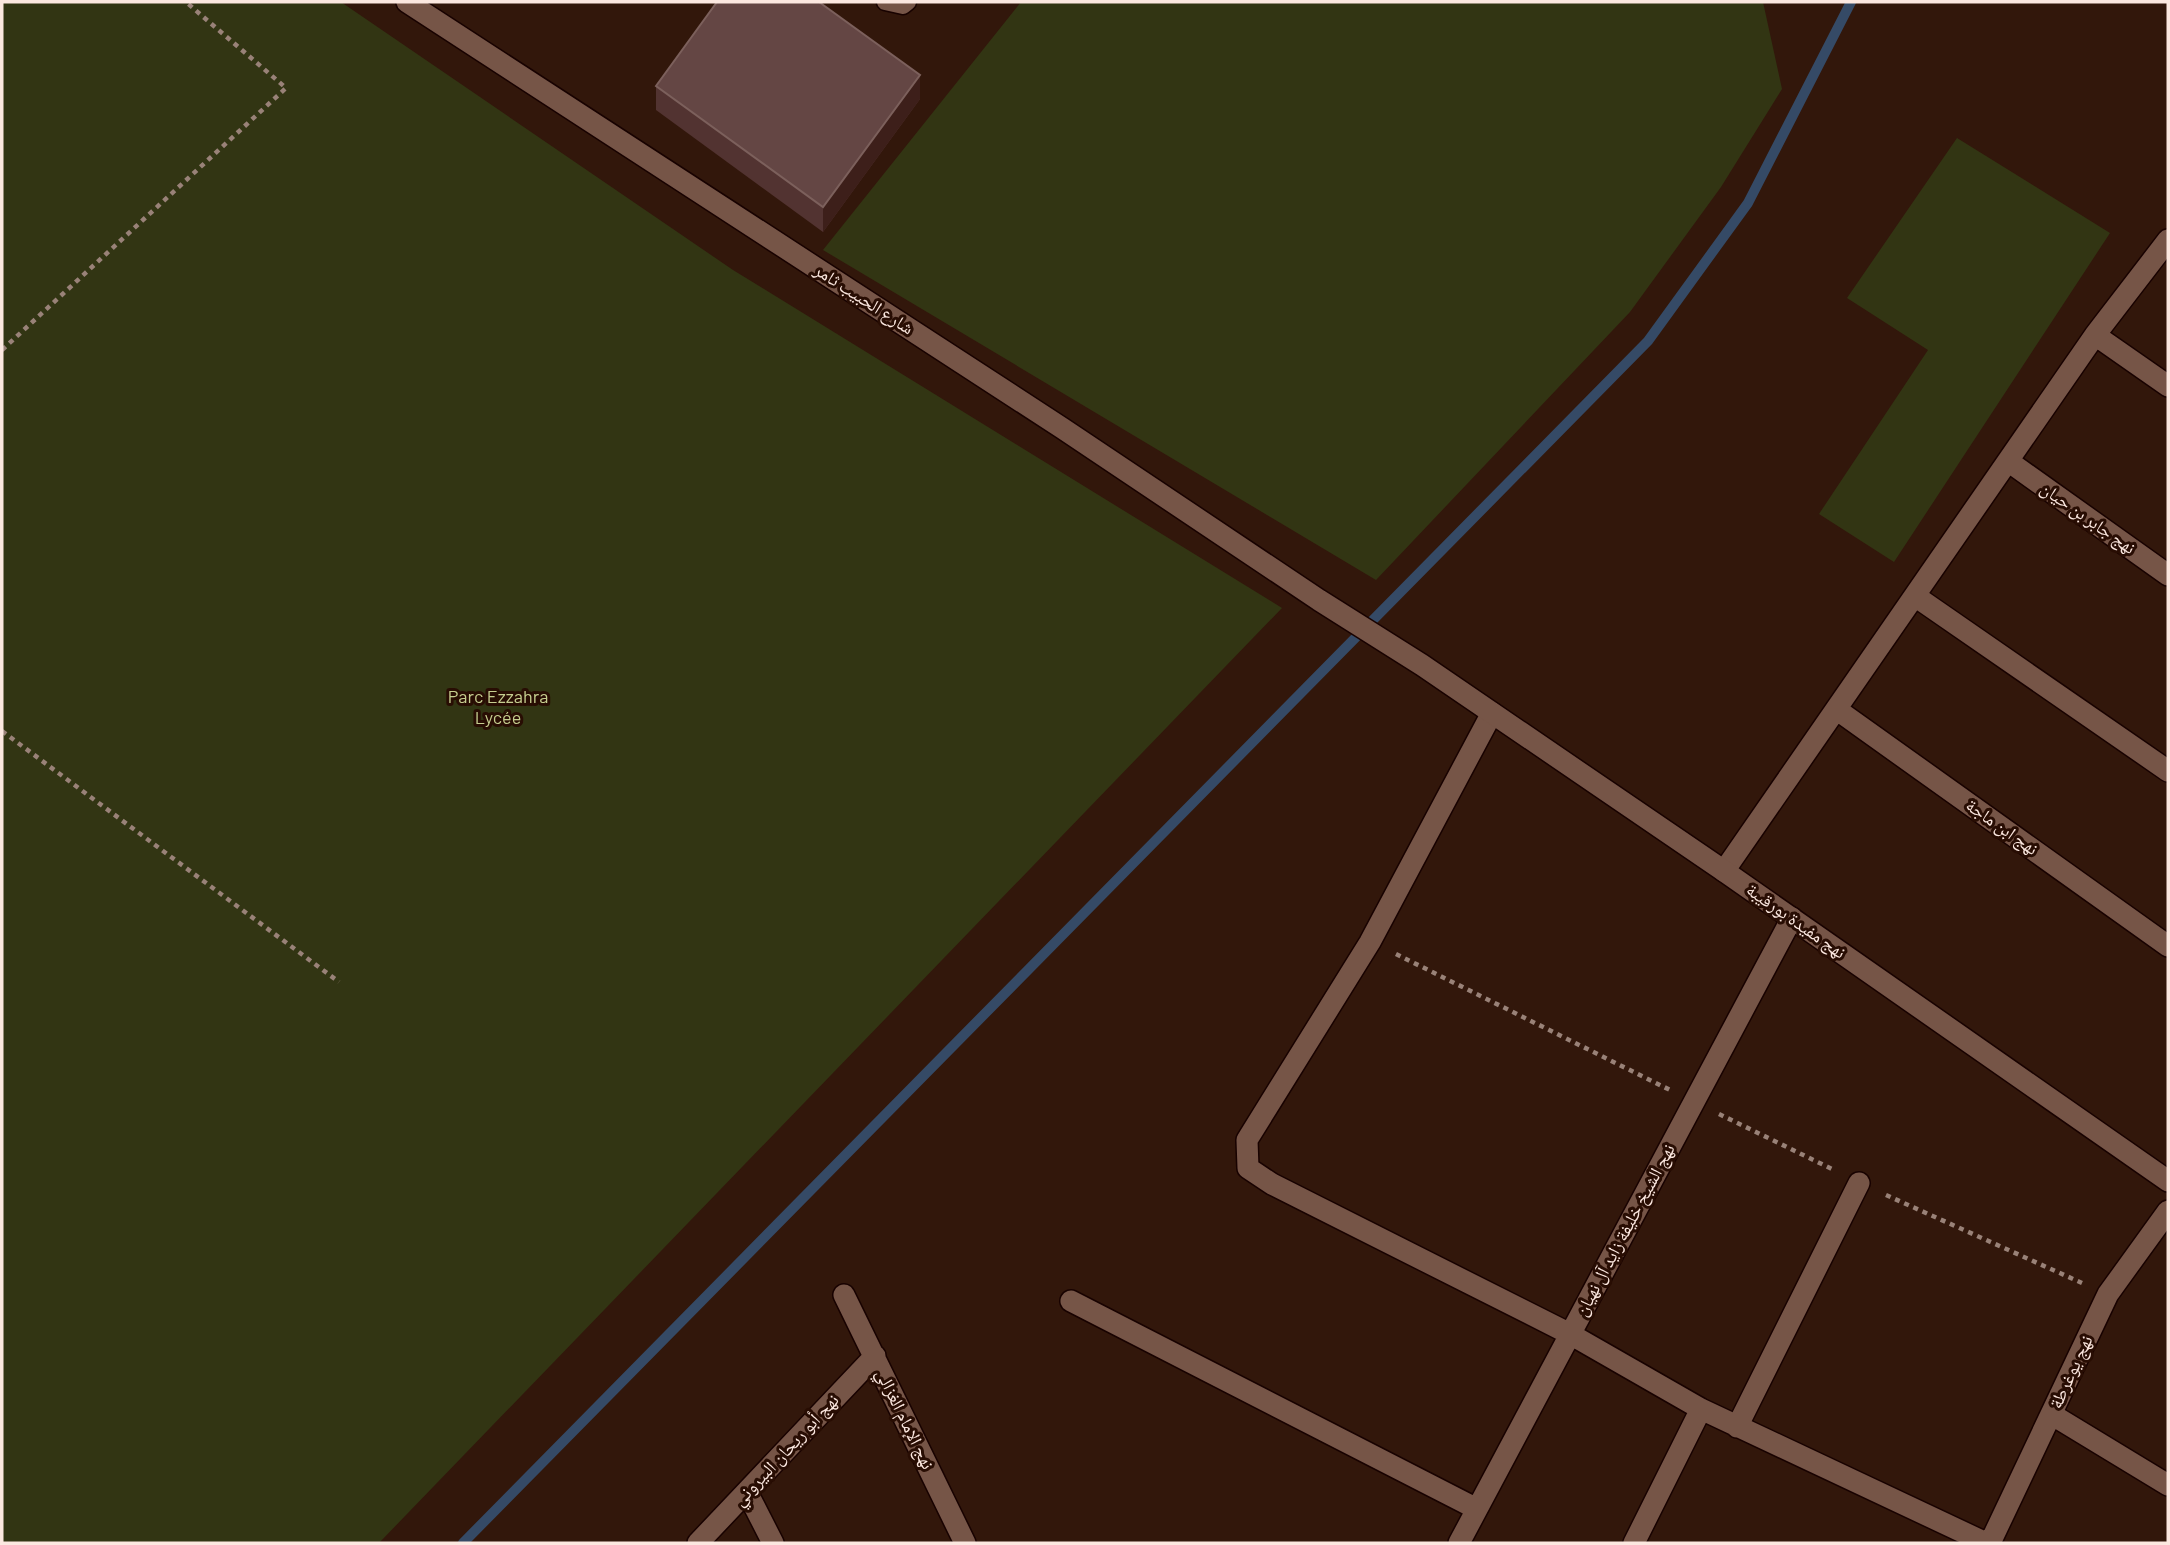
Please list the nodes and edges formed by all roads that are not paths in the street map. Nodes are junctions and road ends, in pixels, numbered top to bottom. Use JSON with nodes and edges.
{"nodes":[{"id":1,"x":407,"y":2,"type":"edge"},
{"id":2,"x":885,"y":2,"type":"edge"},
{"id":3,"x":908,"y":2,"type":"edge"},
{"id":4,"x":2168,"y":240,"type":"edge"},
{"id":5,"x":2095,"y":335,"type":"junction"},
{"id":6,"x":2168,"y":386,"type":"edge"},
{"id":7,"x":2008,"y":461,"type":"junction"},
{"id":8,"x":2168,"y":575,"type":"edge"},
{"id":9,"x":1915,"y":596,"type":"junction"},
{"id":10,"x":1422,"y":665,"type":"joint"},
{"id":11,"x":1836,"y":709,"type":"junction"},
{"id":12,"x":1492,"y":713,"type":"junction"},
{"id":13,"x":2168,"y":771,"type":"edge"},
{"id":14,"x":1724,"y":871,"type":"junction"},
{"id":15,"x":1792,"y":918,"type":"junction"},
{"id":16,"x":2168,"y":946,"type":"edge"},
{"id":17,"x":2168,"y":1181,"type":"edge"},
{"id":18,"x":1859,"y":1183,"type":"road end"},
{"id":19,"x":2168,"y":1211,"type":"edge"},
{"id":20,"x":844,"y":1294,"type":"dead end"},
{"id":21,"x":1071,"y":1301,"type":"dead end"},
{"id":22,"x":1570,"y":1334,"type":"junction"},
{"id":23,"x":875,"y":1356,"type":"junction"},
{"id":24,"x":1700,"y":1409,"type":"junction"},
{"id":25,"x":2051,"y":1414,"type":"junction"},
{"id":26,"x":1737,"y":1427,"type":"junction"},
{"id":27,"x":2168,"y":1485,"type":"edge"},
{"id":28,"x":747,"y":1492,"type":"junction"},
{"id":29,"x":1477,"y":1509,"type":"junction"},
{"id":30,"x":698,"y":1543,"type":"edge"},
{"id":31,"x":773,"y":1543,"type":"edge"},
{"id":32,"x":965,"y":1543,"type":"edge"},
{"id":33,"x":1459,"y":1543,"type":"edge"},
{"id":34,"x":1634,"y":1543,"type":"edge"},
{"id":35,"x":1988,"y":1543,"type":"edge"}],
"edges":[{"from":1,"to":10,"type":"street","name":"شارع الحبيب ثامر"},
{"from":2,"to":3,"type":"lane"},
{"from":4,"to":5,"type":"street"},
{"from":5,"to":6,"type":"street"},
{"from":5,"to":7,"type":"street"},
{"from":7,"to":8,"type":"street","name":"نهج جابر بن حيان"},
{"from":7,"to":9,"type":"street"},
{"from":9,"to":11,"type":"street"},
{"from":9,"to":13,"type":"street"},
{"from":10,"to":12,"type":"street","name":"نهج مفيدة بورقيبة"},
{"from":11,"to":14,"type":"street"},
{"from":11,"to":16,"type":"street","name":"نهج ابن ماجة"},
{"from":12,"to":14,"type":"street","name":"نهج مفيدة بورقيبة"},
{"from":12,"to":22,"type":"street"},
{"from":14,"to":15,"type":"street","name":"نهج مفيدة بورقيبة"},
{"from":15,"to":17,"type":"street","name":"نهج مفيدة بورقيبة"},
{"from":15,"to":22,"type":"street","name":"نهج الشيخ خليفة زايد آل نهيان"},
{"from":18,"to":26,"type":"street"},
{"from":19,"to":25,"type":"street","name":"نهج يوغرطة"},
{"from":20,"to":23,"type":"street","name":"نهج الإمام الغزالي"},
{"from":21,"to":29,"type":"street"},
{"from":22,"to":24,"type":"street"},
{"from":22,"to":29,"type":"street","name":"نهج الشيخ خليفة زايد آل نهيان"},
{"from":23,"to":28,"type":"street","name":"نهج أبو ريحان البيروني"},
{"from":23,"to":32,"type":"street","name":"نهج الإمام الغزالي"},
{"from":24,"to":26,"type":"street"},
{"from":24,"to":34,"type":"street"},
{"from":25,"to":27,"type":"street"},
{"from":25,"to":35,"type":"street","name":"نهج يوغرطة"},
{"from":26,"to":35,"type":"street"},
{"from":28,"to":30,"type":"street","name":"نهج أبو ريحان البيروني"},
{"from":28,"to":31,"type":"street"},
{"from":29,"to":33,"type":"street","name":"نهج الشيخ خليفة زايد آل نهيان"}]}
